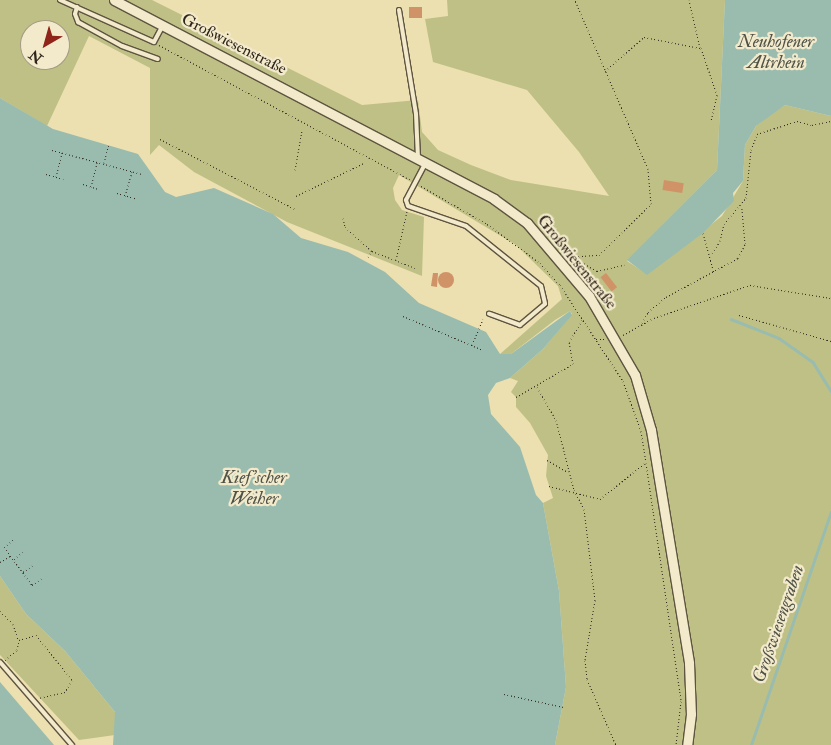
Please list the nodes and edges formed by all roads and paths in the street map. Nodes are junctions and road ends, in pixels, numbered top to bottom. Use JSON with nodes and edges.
{"nodes":[{"id":1,"x":60,"y":0,"type":"edge"},
{"id":2,"x":114,"y":0,"type":"edge"},
{"id":3,"x":574,"y":0,"type":"edge"},
{"id":4,"x":689,"y":0,"type":"edge"},
{"id":5,"x":77,"y":7,"type":"junction"},
{"id":6,"x":399,"y":10,"type":"dead end"},
{"id":7,"x":164,"y":25,"type":"junction"},
{"id":8,"x":155,"y":43,"type":"junction"},
{"id":9,"x":700,"y":48,"type":"junction"},
{"id":10,"x":151,"y":57,"type":"junction"},
{"id":11,"x":158,"y":59,"type":"dead end"},
{"id":12,"x":604,"y":71,"type":"junction"},
{"id":13,"x":711,"y":121,"type":"dead end"},
{"id":14,"x":831,"y":121,"type":"edge"},
{"id":15,"x":302,"y":131,"type":"dead end"},
{"id":16,"x":160,"y":139,"type":"dead end"},
{"id":17,"x":109,"y":143,"type":"dead end"},
{"id":18,"x":52,"y":150,"type":"dead end"},
{"id":19,"x":62,"y":152,"type":"junction"},
{"id":20,"x":422,"y":160,"type":"junction"},
{"id":21,"x":98,"y":162,"type":"junction"},
{"id":22,"x":364,"y":163,"type":"dead end"},
{"id":23,"x":104,"y":164,"type":"junction"},
{"id":24,"x":295,"y":170,"type":"dead end"},
{"id":25,"x":132,"y":171,"type":"junction"},
{"id":26,"x":46,"y":174,"type":"dead end"},
{"id":27,"x":142,"y":174,"type":"dead end"},
{"id":28,"x":56,"y":177,"type":"junction"},
{"id":29,"x":63,"y":179,"type":"dead end"},
{"id":30,"x":417,"y":183,"type":"junction"},
{"id":31,"x":83,"y":184,"type":"dead end"},
{"id":32,"x":91,"y":186,"type":"junction"},
{"id":33,"x":98,"y":189,"type":"dead end"},
{"id":34,"x":117,"y":193,"type":"dead end"},
{"id":35,"x":125,"y":196,"type":"junction"},
{"id":36,"x":296,"y":196,"type":"dead end"},
{"id":37,"x":135,"y":198,"type":"dead end"},
{"id":38,"x":408,"y":206,"type":"junction"},
{"id":39,"x":742,"y":206,"type":"junction"},
{"id":40,"x":295,"y":209,"type":"dead end"},
{"id":41,"x":343,"y":218,"type":"dead end"},
{"id":42,"x":703,"y":233,"type":"dead end"},
{"id":43,"x":372,"y":251,"type":"junction"},
{"id":44,"x":712,"y":253,"type":"junction"},
{"id":45,"x":368,"y":257,"type":"dead end"},
{"id":46,"x":575,"y":257,"type":"junction"},
{"id":47,"x":396,"y":260,"type":"junction"},
{"id":48,"x":561,"y":261,"type":"junction"},
{"id":49,"x":624,"y":265,"type":"dead end"},
{"id":50,"x":418,"y":269,"type":"dead end"},
{"id":51,"x":714,"y":273,"type":"junction"},
{"id":52,"x":831,"y":298,"type":"edge"},
{"id":53,"x":489,"y":314,"type":"dead end"},
{"id":54,"x":739,"y":315,"type":"dead end"},
{"id":55,"x":403,"y":316,"type":"dead end"},
{"id":56,"x":483,"y":319,"type":"dead end"},
{"id":57,"x":583,"y":319,"type":"junction"},
{"id":58,"x":642,"y":324,"type":"junction"},
{"id":59,"x":617,"y":338,"type":"junction"},
{"id":60,"x":831,"y":341,"type":"edge"},
{"id":61,"x":472,"y":346,"type":"junction"},
{"id":62,"x":483,"y":350,"type":"dead end"},
{"id":63,"x":537,"y":387,"type":"junction"},
{"id":64,"x":516,"y":397,"type":"dead end"},
{"id":65,"x":548,"y":460,"type":"dead end"},
{"id":66,"x":646,"y":463,"type":"junction"},
{"id":67,"x":570,"y":473,"type":"junction"},
{"id":68,"x":549,"y":486,"type":"dead end"},
{"id":69,"x":574,"y":490,"type":"junction"},
{"id":70,"x":13,"y":540,"type":"dead end"},
{"id":71,"x":23,"y":552,"type":"dead end"},
{"id":72,"x":10,"y":556,"type":"junction"},
{"id":73,"x":14,"y":560,"type":"junction"},
{"id":74,"x":0,"y":562,"type":"edge"},
{"id":75,"x":33,"y":565,"type":"dead end"},
{"id":76,"x":23,"y":572,"type":"junction"},
{"id":77,"x":42,"y":578,"type":"dead end"},
{"id":78,"x":0,"y":611,"type":"edge"},
{"id":79,"x":18,"y":640,"type":"junction"},
{"id":80,"x":1,"y":663,"type":"edge"},
{"id":81,"x":504,"y":694,"type":"dead end"},
{"id":82,"x":34,"y":699,"type":"junction"},
{"id":83,"x":564,"y":707,"type":"dead end"},
{"id":84,"x":72,"y":745,"type":"edge"},
{"id":85,"x":616,"y":745,"type":"edge"},
{"id":86,"x":676,"y":745,"type":"edge"},
{"id":87,"x":686,"y":745,"type":"edge"}],
"edges":[{"from":1,"to":5,"type":"lane"},
{"from":2,"to":7,"type":"street","name":"Großwiesenstraße"},
{"from":3,"to":12,"type":"path"},
{"from":4,"to":9,"type":"path"},
{"from":5,"to":8,"type":"lane"},
{"from":5,"to":10,"type":"lane"},
{"from":6,"to":20,"type":"lane"},
{"from":7,"to":8,"type":"lane"},
{"from":7,"to":20,"type":"street","name":"Großwiesenstraße"},
{"from":8,"to":10,"type":"path"},
{"from":8,"to":30,"type":"path"},
{"from":9,"to":12,"type":"path"},
{"from":9,"to":13,"type":"path"},
{"from":10,"to":11,"type":"lane"},
{"from":12,"to":46,"type":"path"},
{"from":14,"to":39,"type":"path"},
{"from":15,"to":24,"type":"path"},
{"from":16,"to":40,"type":"path"},
{"from":17,"to":23,"type":"path"},
{"from":18,"to":19,"type":"path"},
{"from":19,"to":21,"type":"path"},
{"from":19,"to":28,"type":"path"},
{"from":20,"to":30,"type":"lane"},
{"from":20,"to":48,"type":"street","name":"Großwiesenstraße"},
{"from":21,"to":23,"type":"path"},
{"from":21,"to":32,"type":"path"},
{"from":22,"to":36,"type":"path"},
{"from":23,"to":25,"type":"path"},
{"from":25,"to":27,"type":"path"},
{"from":25,"to":35,"type":"path"},
{"from":26,"to":28,"type":"path"},
{"from":28,"to":29,"type":"path"},
{"from":30,"to":38,"type":"lane"},
{"from":30,"to":57,"type":"path"},
{"from":31,"to":32,"type":"path"},
{"from":32,"to":33,"type":"path"},
{"from":34,"to":35,"type":"path"},
{"from":35,"to":37,"type":"path"},
{"from":38,"to":47,"type":"path"},
{"from":38,"to":53,"type":"lane"},
{"from":39,"to":44,"type":"path"},
{"from":39,"to":51,"type":"path"},
{"from":41,"to":43,"type":"path"},
{"from":42,"to":44,"type":"path"},
{"from":43,"to":45,"type":"path"},
{"from":43,"to":47,"type":"path"},
{"from":44,"to":51,"type":"path"},
{"from":46,"to":48,"type":"path"},
{"from":46,"to":49,"type":"path"},
{"from":47,"to":50,"type":"path"},
{"from":48,"to":59,"type":"street","name":"Großwiesenstraße"},
{"from":51,"to":58,"type":"path"},
{"from":52,"to":58,"type":"path"},
{"from":54,"to":60,"type":"path"},
{"from":55,"to":61,"type":"path"},
{"from":56,"to":61,"type":"path"},
{"from":57,"to":63,"type":"path"},
{"from":57,"to":66,"type":"path"},
{"from":58,"to":59,"type":"path"},
{"from":59,"to":87,"type":"street","name":"Großwiesenstraße"},
{"from":61,"to":62,"type":"path"},
{"from":63,"to":64,"type":"path"},
{"from":63,"to":67,"type":"path"},
{"from":65,"to":67,"type":"path"},
{"from":66,"to":69,"type":"path"},
{"from":66,"to":86,"type":"path"},
{"from":67,"to":69,"type":"path"},
{"from":68,"to":69,"type":"path"},
{"from":69,"to":85,"type":"path"},
{"from":70,"to":72,"type":"path"},
{"from":71,"to":73,"type":"path"},
{"from":72,"to":73,"type":"path"},
{"from":72,"to":74,"type":"path"},
{"from":73,"to":76,"type":"path"},
{"from":75,"to":76,"type":"path"},
{"from":76,"to":77,"type":"path"},
{"from":78,"to":79,"type":"path"},
{"from":79,"to":80,"type":"path"},
{"from":79,"to":82,"type":"path"},
{"from":80,"to":82,"type":"lane"},
{"from":81,"to":83,"type":"path"},
{"from":82,"to":84,"type":"lane"}]}
